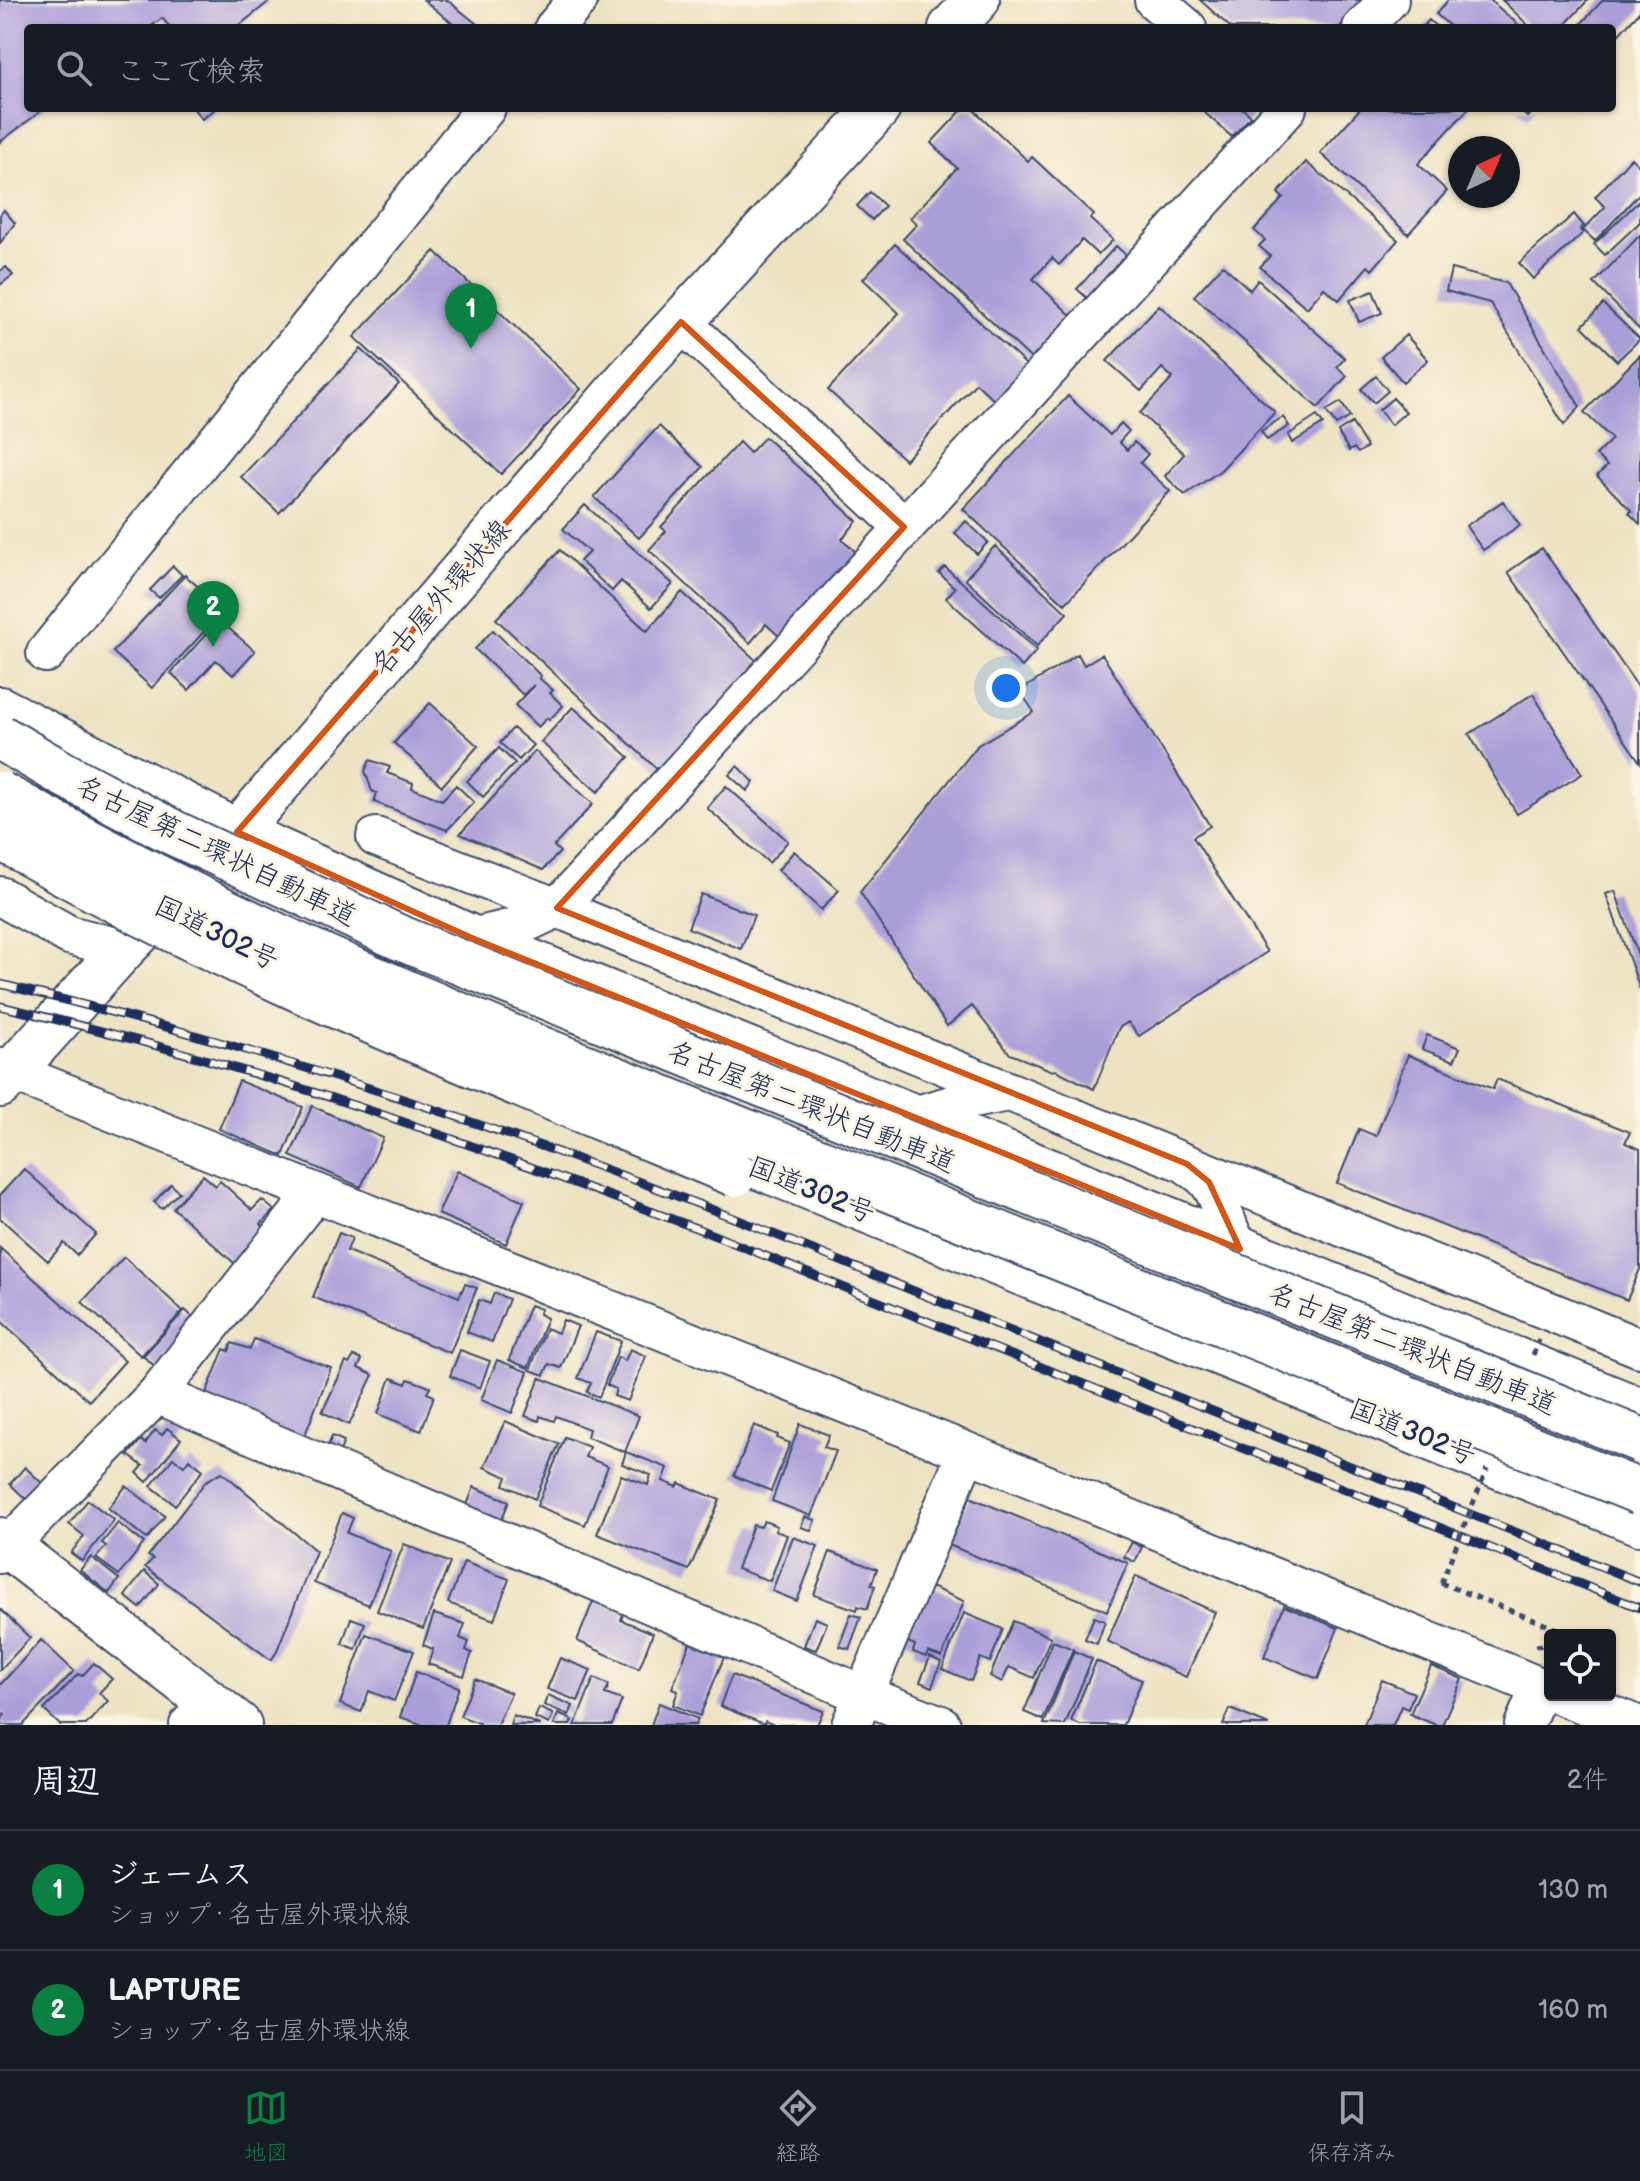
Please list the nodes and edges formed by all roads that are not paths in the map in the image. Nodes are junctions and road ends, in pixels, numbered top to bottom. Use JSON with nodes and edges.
{"nodes":[{"id":1,"x":578,"y":0,"type":"edge"},
{"id":2,"x":977,"y":0,"type":"edge"},
{"id":3,"x":1154,"y":0,"type":"edge"},
{"id":4,"x":1389,"y":0,"type":"edge"},
{"id":5,"x":557,"y":24,"type":"edge"},
{"id":6,"x":955,"y":24,"type":"edge"},
{"id":7,"x":1182,"y":24,"type":"edge"},
{"id":8,"x":1366,"y":24,"type":"edge"},
{"id":9,"x":483,"y":112,"type":"edge"},
{"id":10,"x":874,"y":112,"type":"edge"},
{"id":11,"x":1281,"y":112,"type":"edge"},
{"id":12,"x":681,"y":322,"type":"junction"},
{"id":13,"x":904,"y":527,"type":"junction"},
{"id":14,"x":46,"y":653,"type":"dead end"},
{"id":15,"x":0,"y":709,"type":"edge"},
{"id":16,"x":0,"y":737,"type":"edge"},
{"id":17,"x":0,"y":794,"type":"edge"},
{"id":18,"x":0,"y":818,"type":"edge"},
{"id":19,"x":237,"y":832,"type":"junction"},
{"id":20,"x":0,"y":837,"type":"edge"},
{"id":21,"x":376,"y":837,"type":"dead end"},
{"id":22,"x":0,"y":896,"type":"edge"},
{"id":23,"x":164,"y":908,"type":"junction"},
{"id":24,"x":557,"y":908,"type":"junction"},
{"id":25,"x":472,"y":938,"type":"junction"},
{"id":26,"x":123,"y":949,"type":"junction"},
{"id":27,"x":4,"y":1075,"type":"edge"},
{"id":28,"x":1008,"y":1092,"type":"junction"},
{"id":29,"x":914,"y":1116,"type":"junction"},
{"id":30,"x":1187,"y":1164,"type":"junction"},
{"id":31,"x":315,"y":1193,"type":"junction"},
{"id":32,"x":1240,"y":1249,"type":"junction"},
{"id":33,"x":1640,"y":1348,"type":"edge"},
{"id":34,"x":157,"y":1394,"type":"junction"},
{"id":35,"x":1640,"y":1410,"type":"edge"},
{"id":36,"x":1640,"y":1440,"type":"edge"},
{"id":37,"x":967,"y":1452,"type":"junction"},
{"id":38,"x":1640,"y":1492,"type":"edge"},
{"id":39,"x":1640,"y":1523,"type":"edge"},
{"id":40,"x":1640,"y":1534,"type":"edge"},
{"id":41,"x":2,"y":1547,"type":"edge"},
{"id":42,"x":1544,"y":1689,"type":"edge"},
{"id":43,"x":1544,"y":1699,"type":"edge"},
{"id":44,"x":1576,"y":1701,"type":"edge"},
{"id":45,"x":857,"y":1710,"type":"edge"},
{"id":46,"x":213,"y":1717,"type":"edge"},
{"id":47,"x":941,"y":1725,"type":"edge"},
{"id":48,"x":1524,"y":1725,"type":"edge"},
{"id":49,"x":1637,"y":1725,"type":"edge"}],
"edges":[{"from":1,"to":5,"type":"street"},
{"from":2,"to":6,"type":"main road"},
{"from":3,"to":7,"type":"street"},
{"from":4,"to":8,"type":"street"},
{"from":9,"to":14,"type":"street"},
{"from":10,"to":12,"type":"main road","name":"名古屋外環状線"},
{"from":11,"to":13,"type":"street"},
{"from":12,"to":13,"type":"street"},
{"from":12,"to":19,"type":"main road","name":"名古屋外環状線"},
{"from":13,"to":24,"type":"street"},
{"from":15,"to":19,"type":"main road"},
{"from":16,"to":36,"type":"main road","name":"名古屋第二環状自動車道","bridge":true},
{"from":17,"to":38,"type":"main road","name":"名古屋第二環状自動車道","bridge":true},
{"from":18,"to":23,"type":"main road","name":"国道302号"},
{"from":19,"to":23,"type":"main road","name":"名古屋外環状線"},
{"from":19,"to":25,"type":"main road"},
{"from":20,"to":40,"type":"main road","bridge":true},
{"from":21,"to":24,"type":"street"},
{"from":22,"to":26,"type":"street"},
{"from":23,"to":26,"type":"main road","name":"名古屋外環状線"},
{"from":23,"to":39,"type":"main road","name":"国道302号"},
{"from":24,"to":25,"type":"street"},
{"from":24,"to":28,"type":"street"},
{"from":25,"to":29,"type":"main road"},
{"from":26,"to":27,"type":"main road","name":"名古屋外環状線"},
{"from":27,"to":31,"type":"street"},
{"from":28,"to":29,"type":"street"},
{"from":28,"to":30,"type":"street"},
{"from":29,"to":32,"type":"main road"},
{"from":30,"to":32,"type":"street"},
{"from":30,"to":33,"type":"street"},
{"from":31,"to":34,"type":"street"},
{"from":31,"to":37,"type":"street"},
{"from":32,"to":35,"type":"main road"},
{"from":34,"to":41,"type":"street"},
{"from":34,"to":45,"type":"street"},
{"from":37,"to":42,"type":"street"},
{"from":37,"to":45,"type":"street"},
{"from":41,"to":46,"type":"main road"},
{"from":43,"to":48,"type":"street"},
{"from":44,"to":49,"type":"street"},
{"from":45,"to":47,"type":"street"}]}
